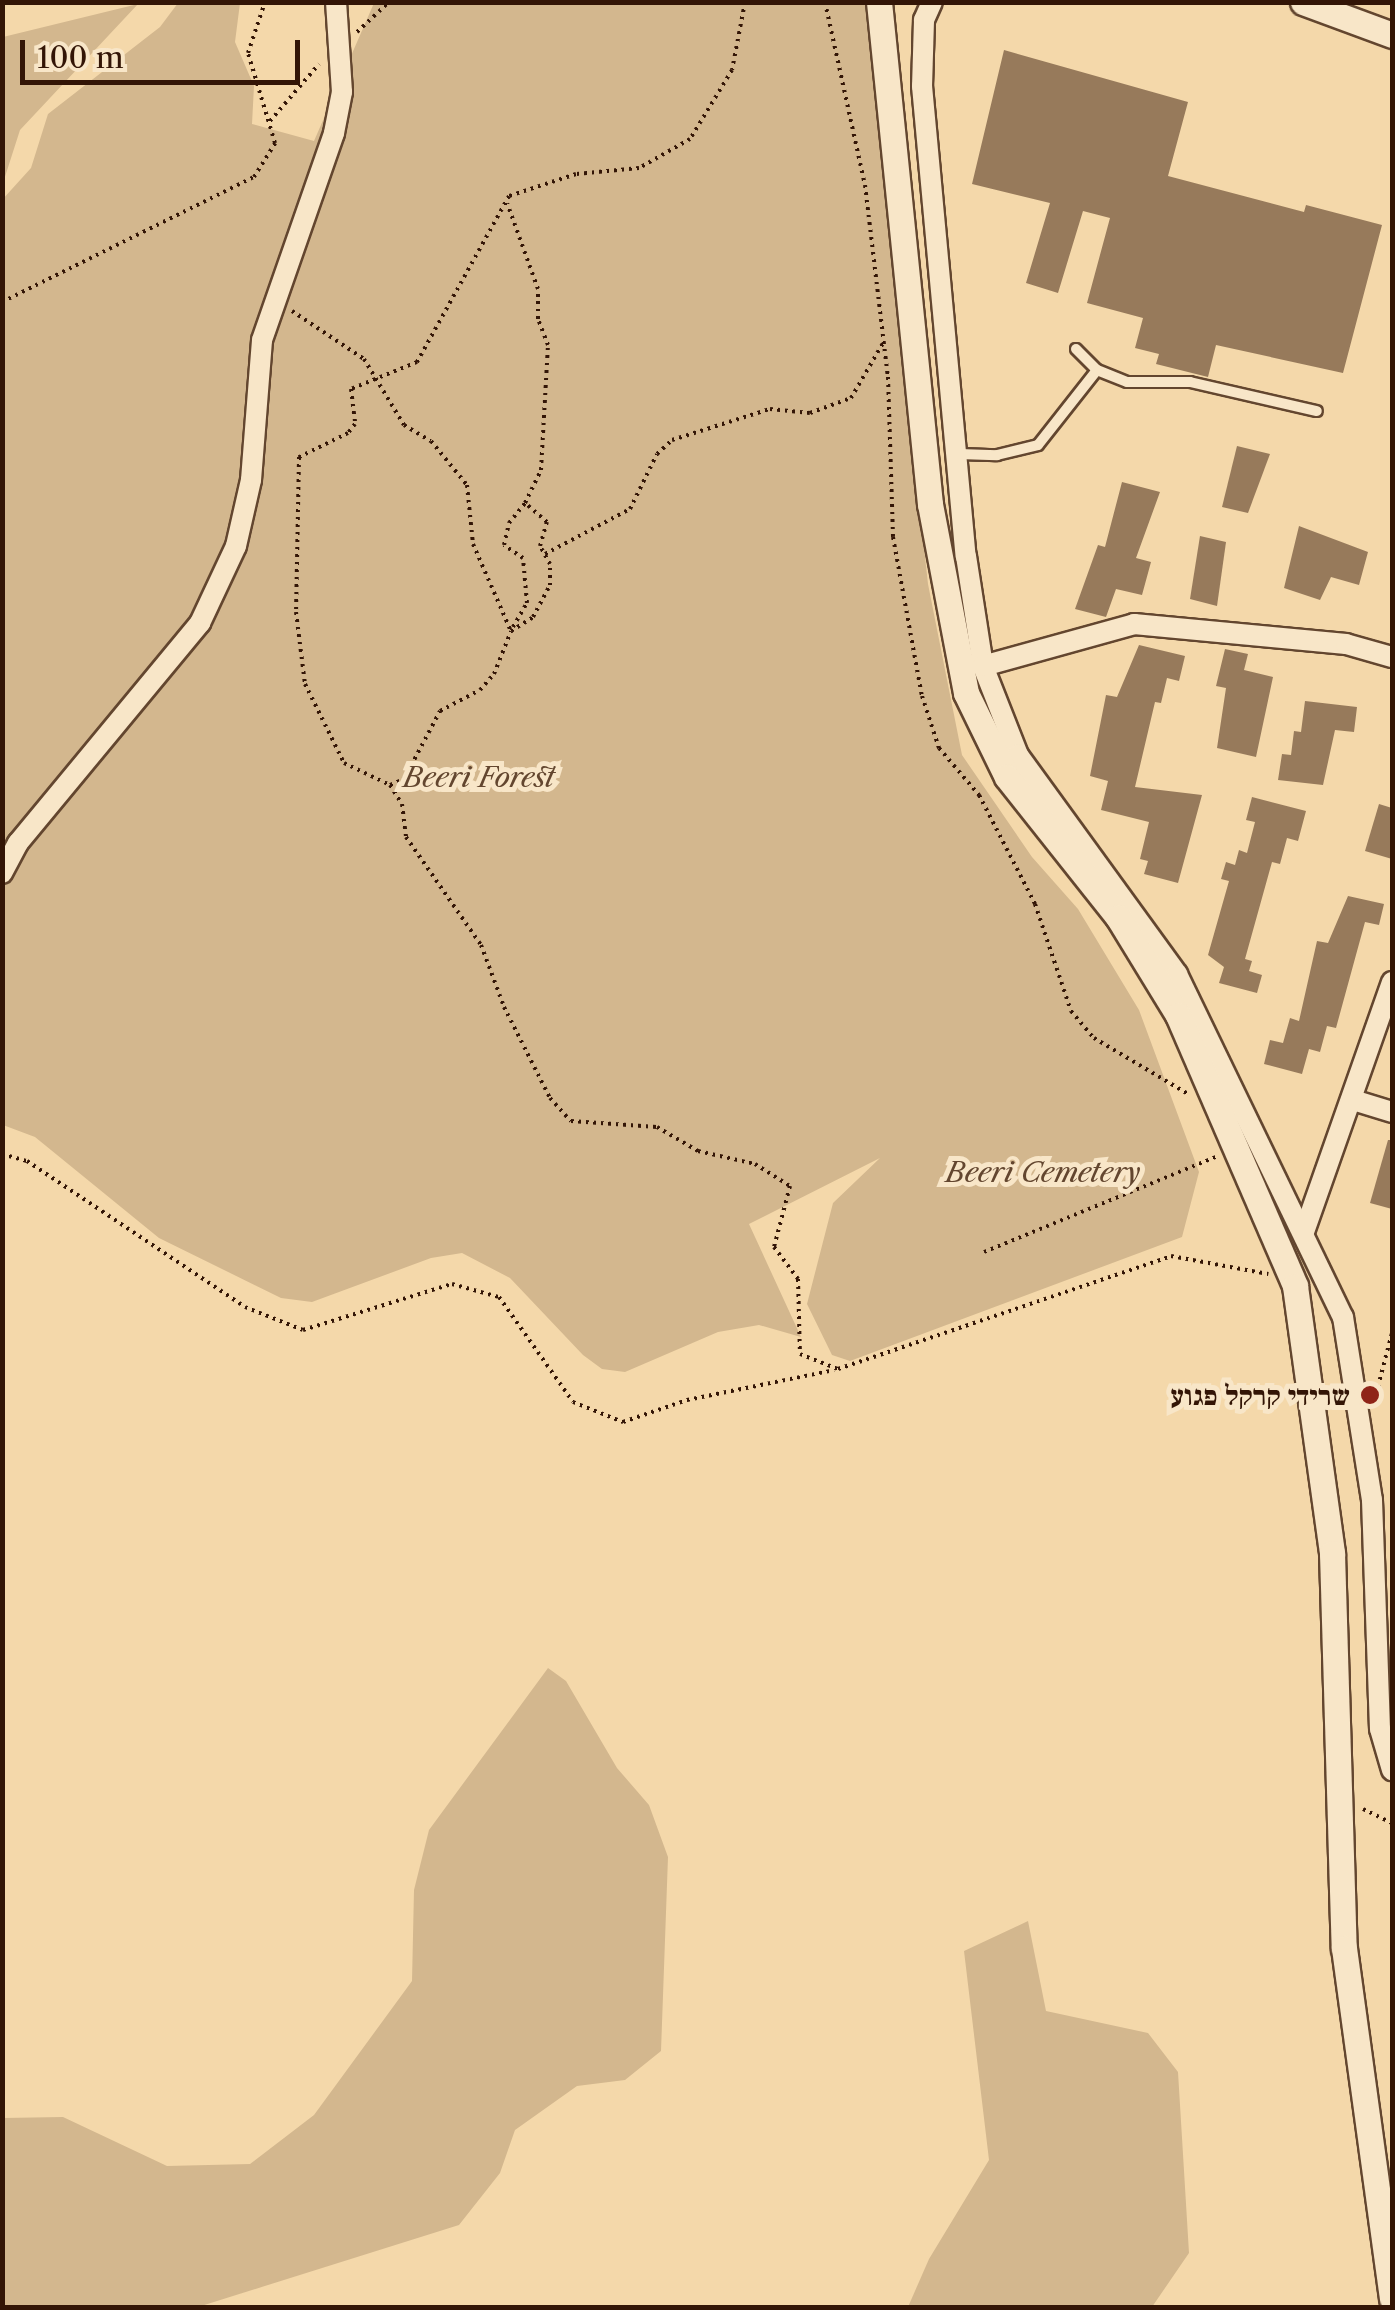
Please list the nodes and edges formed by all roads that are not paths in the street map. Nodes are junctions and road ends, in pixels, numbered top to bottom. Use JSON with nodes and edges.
{"nodes":[{"id":1,"x":336,"y":2,"type":"edge"},
{"id":2,"x":879,"y":2,"type":"edge"},
{"id":3,"x":932,"y":2,"type":"edge"},
{"id":4,"x":1303,"y":2,"type":"edge"},
{"id":5,"x":1392,"y":35,"type":"edge"},
{"id":6,"x":1076,"y":350,"type":"dead end"},
{"id":7,"x":1097,"y":370,"type":"junction"},
{"id":8,"x":1317,"y":411,"type":"dead end"},
{"id":9,"x":959,"y":454,"type":"junction"},
{"id":10,"x":1392,"y":658,"type":"edge"},
{"id":11,"x":983,"y":666,"type":"junction"},
{"id":12,"x":2,"y":874,"type":"edge"},
{"id":13,"x":1392,"y":982,"type":"edge"},
{"id":14,"x":1353,"y":1100,"type":"junction"},
{"id":15,"x":1392,"y":1112,"type":"edge"},
{"id":16,"x":1304,"y":1232,"type":"junction"},
{"id":17,"x":1382,"y":1499,"type":"edge"},
{"id":18,"x":1392,"y":1770,"type":"edge"},
{"id":19,"x":1392,"y":2300,"type":"edge"}],
"edges":[{"from":1,"to":12,"type":"street"},
{"from":2,"to":19,"type":"street"},
{"from":3,"to":9,"type":"street"},
{"from":4,"to":5,"type":"street"},
{"from":6,"to":7,"type":"lane"},
{"from":7,"to":8,"type":"lane"},
{"from":7,"to":9,"type":"lane"},
{"from":9,"to":11,"type":"street"},
{"from":10,"to":11,"type":"street"},
{"from":11,"to":16,"type":"street"},
{"from":13,"to":14,"type":"street"},
{"from":14,"to":15,"type":"street"},
{"from":14,"to":16,"type":"street"},
{"from":16,"to":17,"type":"street"},
{"from":17,"to":18,"type":"street"}]}
